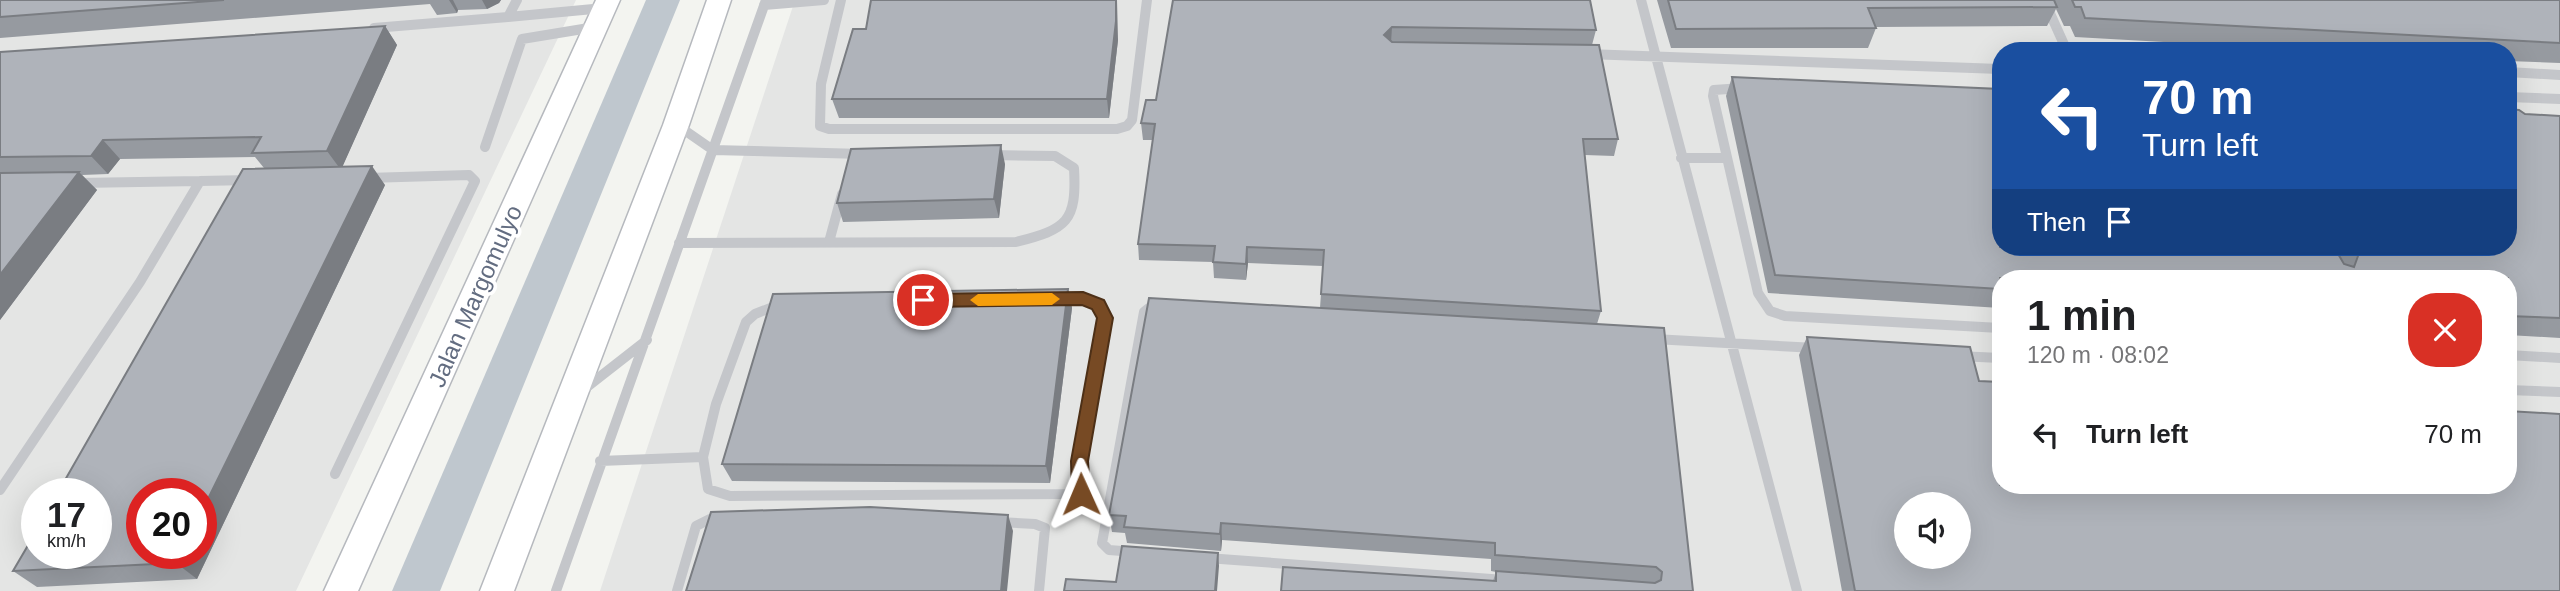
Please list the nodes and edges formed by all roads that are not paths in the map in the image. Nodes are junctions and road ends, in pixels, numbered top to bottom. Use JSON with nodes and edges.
{"nodes":[{"id":1,"x":517,"y":0,"type":"edge"},
{"id":2,"x":719,"y":0,"type":"edge"},
{"id":3,"x":824,"y":0,"type":"edge"},
{"id":4,"x":841,"y":0,"type":"edge"},
{"id":5,"x":1147,"y":0,"type":"edge"},
{"id":6,"x":1640,"y":0,"type":"edge"},
{"id":7,"x":2044,"y":0,"type":"edge"},
{"id":8,"x":765,"y":3,"type":"edge"},
{"id":9,"x":603,"y":12,"type":"edge"},
{"id":10,"x":508,"y":17,"type":"junction"},
{"id":11,"x":356,"y":29,"type":"edge"},
{"id":12,"x":2063,"y":42,"type":"edge"},
{"id":13,"x":1572,"y":53,"type":"edge"},
{"id":14,"x":1655,"y":55,"type":"junction"},
{"id":15,"x":1992,"y":69,"type":"edge"},
{"id":16,"x":2517,"y":73,"type":"edge"},
{"id":17,"x":2560,"y":75,"type":"edge"},
{"id":18,"x":1751,"y":89,"type":"edge"},
{"id":19,"x":2517,"y":97,"type":"edge"},
{"id":20,"x":2560,"y":99,"type":"edge"},
{"id":21,"x":676,"y":125,"type":"junction"},
{"id":22,"x":485,"y":147,"type":"dead end"},
{"id":23,"x":713,"y":150,"type":"junction"},
{"id":24,"x":853,"y":154,"type":"junction"},
{"id":25,"x":880,"y":154,"type":"edge"},
{"id":26,"x":974,"y":155,"type":"edge"},
{"id":27,"x":1681,"y":158,"type":"junction"},
{"id":28,"x":1725,"y":158,"type":"junction"},
{"id":29,"x":850,"y":166,"type":"edge"},
{"id":30,"x":348,"y":178,"type":"edge"},
{"id":31,"x":846,"y":179,"type":"edge"},
{"id":32,"x":267,"y":180,"type":"edge"},
{"id":33,"x":200,"y":181,"type":"junction"},
{"id":34,"x":68,"y":183,"type":"edge"},
{"id":35,"x":829,"y":242,"type":"junction"},
{"id":36,"x":679,"y":243,"type":"junction"},
{"id":37,"x":1041,"y":299,"type":"edge"},
{"id":38,"x":789,"y":302,"type":"edge"},
{"id":39,"x":1177,"y":310,"type":"edge"},
{"id":40,"x":1992,"y":328,"type":"edge"},
{"id":41,"x":1637,"y":338,"type":"edge"},
{"id":42,"x":647,"y":340,"type":"junction"},
{"id":43,"x":1734,"y":344,"type":"junction"},
{"id":44,"x":1828,"y":349,"type":"edge"},
{"id":45,"x":1947,"y":355,"type":"edge"},
{"id":46,"x":2517,"y":356,"type":"edge"},
{"id":47,"x":1992,"y":358,"type":"edge"},
{"id":48,"x":2560,"y":358,"type":"edge"},
{"id":49,"x":2517,"y":390,"type":"edge"},
{"id":50,"x":2560,"y":392,"type":"edge"},
{"id":51,"x":569,"y":401,"type":"junction"},
{"id":52,"x":704,"y":457,"type":"junction"},
{"id":53,"x":600,"y":461,"type":"junction"},
{"id":54,"x":335,"y":474,"type":"dead end"},
{"id":55,"x":0,"y":490,"type":"edge"},
{"id":56,"x":738,"y":519,"type":"edge"},
{"id":57,"x":982,"y":522,"type":"edge"},
{"id":58,"x":1150,"y":554,"type":"edge"},
{"id":59,"x":1192,"y":557,"type":"edge"},
{"id":60,"x":1523,"y":582,"type":"edge"},
{"id":61,"x":341,"y":591,"type":"edge"},
{"id":62,"x":497,"y":591,"type":"edge"},
{"id":63,"x":556,"y":591,"type":"edge"},
{"id":64,"x":677,"y":591,"type":"edge"},
{"id":65,"x":1039,"y":591,"type":"edge"},
{"id":66,"x":1797,"y":591,"type":"edge"}],
"edges":[{"from":1,"to":10,"type":"lane"},
{"from":2,"to":21,"type":"main road"},
{"from":3,"to":8,"type":"lane"},
{"from":4,"to":5,"type":"lane"},
{"from":6,"to":14,"type":"lane"},
{"from":7,"to":12,"type":"lane"},
{"from":8,"to":23,"type":"lane"},
{"from":9,"to":10,"type":"lane"},
{"from":9,"to":22,"type":"lane"},
{"from":9,"to":61,"type":"main road","name":"Jalan Margomulyo"},
{"from":10,"to":11,"type":"lane"},
{"from":13,"to":14,"type":"lane"},
{"from":14,"to":15,"type":"lane"},
{"from":14,"to":27,"type":"lane"},
{"from":16,"to":17,"type":"lane"},
{"from":18,"to":28,"type":"lane"},
{"from":19,"to":20,"type":"lane"},
{"from":21,"to":23,"type":"lane"},
{"from":21,"to":51,"type":"main road"},
{"from":23,"to":24,"type":"lane"},
{"from":23,"to":36,"type":"lane"},
{"from":24,"to":25,"type":"lane"},
{"from":24,"to":29,"type":"lane"},
{"from":26,"to":35,"type":"lane"},
{"from":27,"to":28,"type":"lane"},
{"from":27,"to":43,"type":"lane"},
{"from":28,"to":40,"type":"lane"},
{"from":30,"to":54,"type":"lane"},
{"from":31,"to":35,"type":"lane"},
{"from":32,"to":33,"type":"lane"},
{"from":33,"to":34,"type":"lane"},
{"from":33,"to":55,"type":"lane"},
{"from":35,"to":36,"type":"lane"},
{"from":36,"to":42,"type":"lane"},
{"from":37,"to":52,"type":"lane"},
{"from":38,"to":52,"type":"lane"},
{"from":39,"to":58,"type":"lane"},
{"from":41,"to":43,"type":"lane"},
{"from":42,"to":51,"type":"lane"},
{"from":42,"to":53,"type":"lane"},
{"from":43,"to":44,"type":"lane"},
{"from":43,"to":66,"type":"lane"},
{"from":45,"to":47,"type":"lane"},
{"from":46,"to":48,"type":"lane"},
{"from":49,"to":50,"type":"lane"},
{"from":51,"to":62,"type":"main road"},
{"from":52,"to":53,"type":"lane"},
{"from":53,"to":63,"type":"lane"},
{"from":56,"to":64,"type":"lane"},
{"from":57,"to":65,"type":"lane"},
{"from":59,"to":60,"type":"lane"}]}
